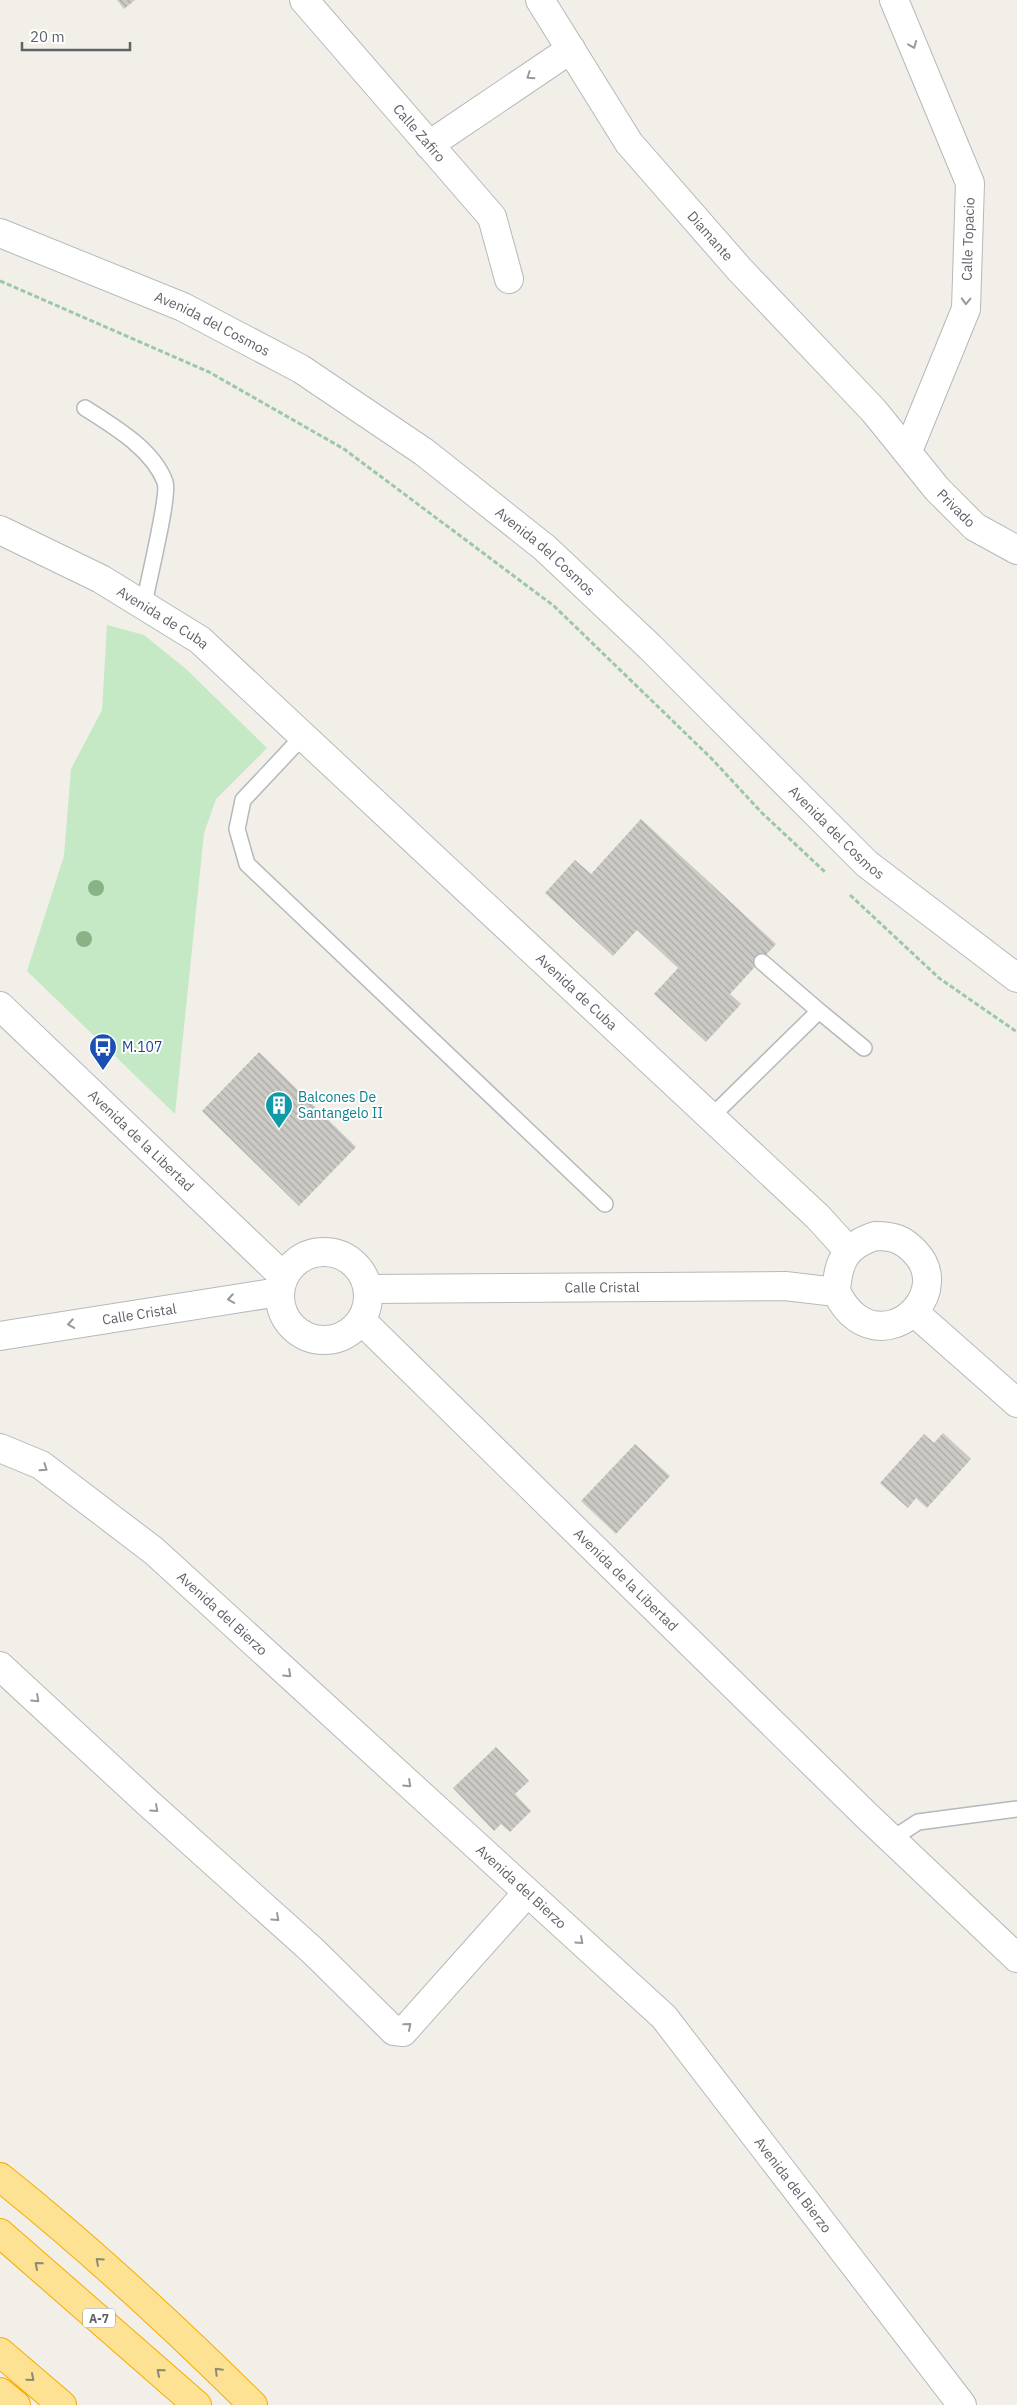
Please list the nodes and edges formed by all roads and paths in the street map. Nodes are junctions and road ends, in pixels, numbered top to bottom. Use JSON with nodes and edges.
{"nodes":[{"id":1,"x":304,"y":0,"type":"edge"},
{"id":2,"x":540,"y":0,"type":"edge"},
{"id":3,"x":894,"y":0,"type":"edge"},
{"id":4,"x":571,"y":49,"type":"junction"},
{"id":5,"x":429,"y":145,"type":"junction"},
{"id":6,"x":0,"y":233,"type":"edge"},
{"id":7,"x":509,"y":279,"type":"dead end"},
{"id":8,"x":0,"y":282,"type":"edge"},
{"id":9,"x":85,"y":408,"type":"dead end"},
{"id":10,"x":908,"y":451,"type":"junction"},
{"id":11,"x":0,"y":530,"type":"edge"},
{"id":12,"x":1017,"y":550,"type":"edge"},
{"id":13,"x":144,"y":605,"type":"junction"},
{"id":14,"x":304,"y":735,"type":"junction"},
{"id":15,"x":832,"y":878,"type":"dead end"},
{"id":16,"x":846,"y":892,"type":"dead end"},
{"id":17,"x":762,"y":962,"type":"dead end"},
{"id":18,"x":1017,"y":978,"type":"edge"},
{"id":19,"x":0,"y":1006,"type":"edge"},
{"id":20,"x":819,"y":1011,"type":"junction"},
{"id":21,"x":1017,"y":1032,"type":"edge"},
{"id":22,"x":864,"y":1048,"type":"dead end"},
{"id":23,"x":711,"y":1117,"type":"junction"},
{"id":24,"x":605,"y":1204,"type":"dead end"},
{"id":25,"x":848,"y":1250,"type":"junction"},
{"id":26,"x":281,"y":1284,"type":"junction"},
{"id":27,"x":368,"y":1289,"type":"junction"},
{"id":28,"x":836,"y":1292,"type":"junction"},
{"id":29,"x":915,"y":1313,"type":"junction"},
{"id":30,"x":361,"y":1320,"type":"junction"},
{"id":31,"x":0,"y":1336,"type":"edge"},
{"id":32,"x":1017,"y":1403,"type":"edge"},
{"id":33,"x":0,"y":1448,"type":"edge"},
{"id":34,"x":0,"y":1666,"type":"edge"},
{"id":35,"x":1017,"y":1809,"type":"edge"},
{"id":36,"x":892,"y":1839,"type":"junction"},
{"id":37,"x":527,"y":1893,"type":"junction"},
{"id":38,"x":1017,"y":1958,"type":"edge"},
{"id":39,"x":0,"y":2177,"type":"edge"},
{"id":40,"x":0,"y":2233,"type":"edge"},
{"id":41,"x":0,"y":2352,"type":"edge"},
{"id":42,"x":0,"y":2392,"type":"edge"},
{"id":43,"x":16,"y":2405,"type":"edge"},
{"id":44,"x":62,"y":2405,"type":"edge"},
{"id":45,"x":196,"y":2405,"type":"edge"},
{"id":46,"x":253,"y":2405,"type":"edge"},
{"id":47,"x":962,"y":2405,"type":"edge"}],
"edges":[{"from":1,"to":5,"type":"street","name":"Calle Zafiro"},
{"from":2,"to":4,"type":"street","name":"Diamante"},
{"from":3,"to":10,"type":"street","name":"Calle Topacio","one_way":true},
{"from":4,"to":5,"type":"street","one_way":true},
{"from":4,"to":10,"type":"street","name":"Diamante"},
{"from":5,"to":7,"type":"street","name":"Calle Zafiro"},
{"from":6,"to":18,"type":"street","name":"Avenida del Cosmos"},
{"from":8,"to":15,"type":"path"},
{"from":9,"to":13,"type":"lane"},
{"from":10,"to":12,"type":"street","name":"Privado"},
{"from":11,"to":13,"type":"street","name":"Avenida de Cuba"},
{"from":13,"to":14,"type":"street","name":"Avenida de Cuba"},
{"from":14,"to":23,"type":"street","name":"Avenida de Cuba"},
{"from":14,"to":24,"type":"lane"},
{"from":16,"to":21,"type":"path"},
{"from":17,"to":20,"type":"lane"},
{"from":19,"to":26,"type":"street","name":"Avenida de la Libertad"},
{"from":20,"to":22,"type":"lane"},
{"from":20,"to":23,"type":"lane"},
{"from":23,"to":25,"type":"street","name":"Avenida de Cuba"},
{"from":25,"to":28,"type":"street"},
{"from":25,"to":29,"type":"street"},
{"from":26,"to":27,"type":"street"},
{"from":26,"to":30,"type":"street"},
{"from":26,"to":31,"type":"street","name":"Calle Cristal","one_way":true},
{"from":27,"to":28,"type":"street","name":"Calle Cristal"},
{"from":27,"to":30,"type":"street"},
{"from":28,"to":29,"type":"street"},
{"from":29,"to":32,"type":"street"},
{"from":30,"to":36,"type":"street","name":"Avenida de la Libertad"},
{"from":33,"to":37,"type":"street","name":"Avenida del Bierzo","one_way":true},
{"from":34,"to":37,"type":"street","one_way":true},
{"from":35,"to":36,"type":"lane"},
{"from":36,"to":38,"type":"street","name":"Avenida de la Libertad"},
{"from":37,"to":47,"type":"street","name":"Avenida del Bierzo","one_way":true},
{"from":46,"to":39,"type":"highway","one_way":true},
{"from":45,"to":40,"type":"highway","number":"A-7","one_way":true},
{"from":41,"to":44,"type":"highway","one_way":true},
{"from":42,"to":43,"type":"highway"}]}
